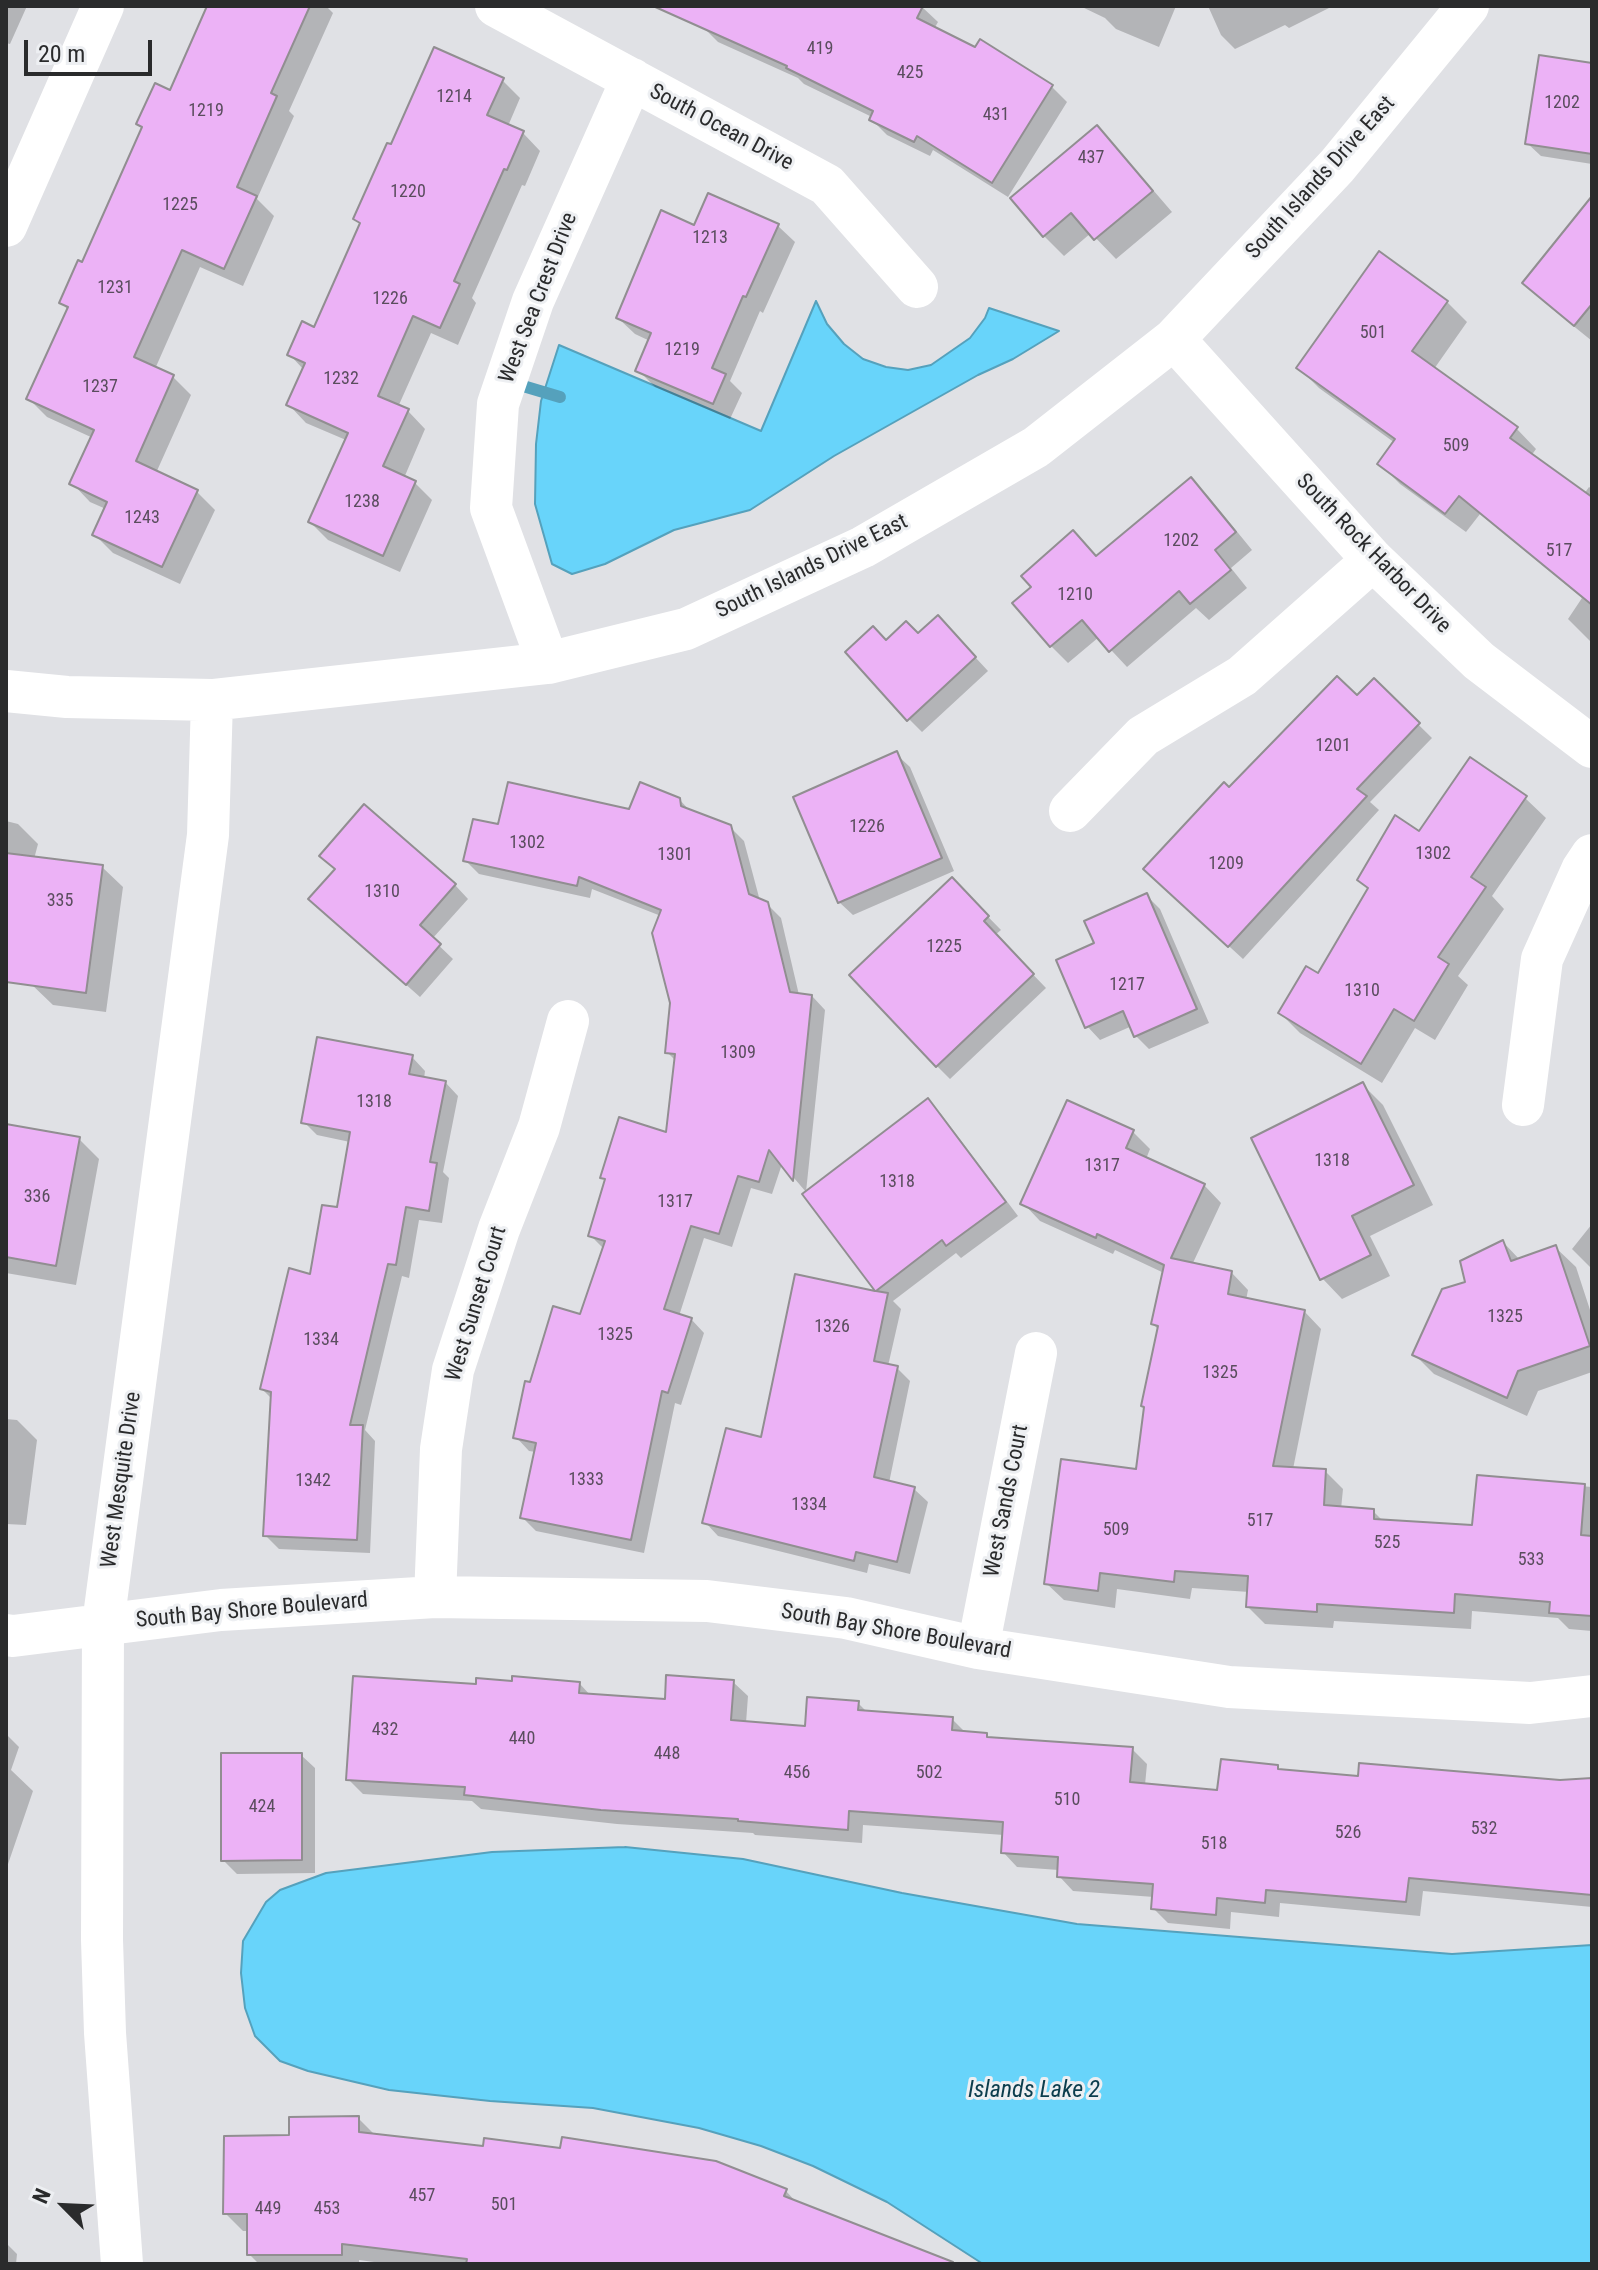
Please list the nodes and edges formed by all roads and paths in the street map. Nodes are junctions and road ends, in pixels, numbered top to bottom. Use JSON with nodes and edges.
{"nodes":[{"id":1,"x":103,"y":6,"type":"edge"},
{"id":2,"x":496,"y":6,"type":"edge"},
{"id":3,"x":1468,"y":6,"type":"edge"},
{"id":4,"x":632,"y":79,"type":"junction"},
{"id":5,"x":6,"y":226,"type":"edge"},
{"id":6,"x":917,"y":287,"type":"dead end"},
{"id":7,"x":1174,"y":339,"type":"junction"},
{"id":8,"x":1373,"y":560,"type":"junction"},
{"id":9,"x":548,"y":663,"type":"junction"},
{"id":10,"x":6,"y":691,"type":"edge"},
{"id":11,"x":212,"y":700,"type":"junction"},
{"id":12,"x":1592,"y":747,"type":"edge"},
{"id":13,"x":1070,"y":811,"type":"dead end"},
{"id":14,"x":1592,"y":855,"type":"edge"},
{"id":15,"x":568,"y":1021,"type":"dead end"},
{"id":16,"x":1523,"y":1105,"type":"dead end"},
{"id":17,"x":1036,"y":1353,"type":"dead end"},
{"id":18,"x":435,"y":1597,"type":"junction"},
{"id":19,"x":103,"y":1624,"type":"junction"},
{"id":20,"x":6,"y":1635,"type":"edge"},
{"id":21,"x":978,"y":1648,"type":"junction"},
{"id":22,"x":1592,"y":1696,"type":"edge"},
{"id":23,"x":122,"y":2264,"type":"edge"}],
"edges":[{"from":1,"to":5,"type":"street"},
{"from":2,"to":4,"type":"street","name":"South Ocean Drive"},
{"from":3,"to":7,"type":"street","name":"South Islands Drive East"},
{"from":4,"to":6,"type":"street","name":"South Ocean Drive"},
{"from":4,"to":9,"type":"street","name":"West Sea Crest Drive"},
{"from":7,"to":8,"type":"street","name":"South Rock Harbor Drive"},
{"from":7,"to":9,"type":"street","name":"South Islands Drive East"},
{"from":8,"to":12,"type":"street","name":"South Rock Harbor Drive"},
{"from":8,"to":13,"type":"street"},
{"from":9,"to":11,"type":"street","name":"South Islands Drive East"},
{"from":10,"to":11,"type":"street","name":"South Islands Drive East"},
{"from":11,"to":19,"type":"street","name":"West Mesquite Drive"},
{"from":14,"to":16,"type":"street"},
{"from":15,"to":18,"type":"street","name":"West Sunset Court"},
{"from":17,"to":21,"type":"street","name":"West Sands Court"},
{"from":18,"to":19,"type":"street","name":"South Bay Shore Boulevard"},
{"from":18,"to":21,"type":"street","name":"South Bay Shore Boulevard"},
{"from":19,"to":20,"type":"street","name":"South Bay Shore Boulevard"},
{"from":19,"to":23,"type":"street","name":"West Mesquite Drive"},
{"from":21,"to":22,"type":"street","name":"South Bay Shore Boulevard"}]}
